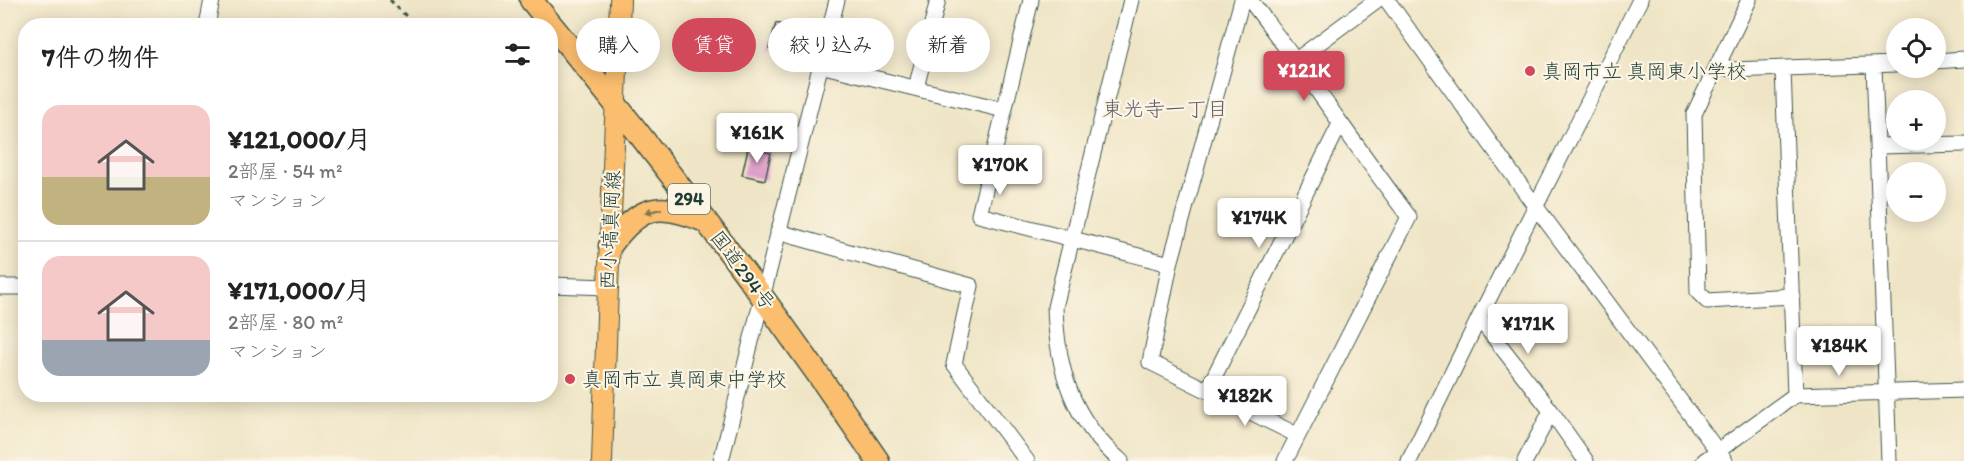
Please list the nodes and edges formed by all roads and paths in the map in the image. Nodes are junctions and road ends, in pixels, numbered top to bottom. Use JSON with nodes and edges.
{"nodes":[{"id":1,"x":212,"y":0,"type":"edge"},
{"id":2,"x":390,"y":0,"type":"edge"},
{"id":3,"x":531,"y":0,"type":"edge"},
{"id":4,"x":620,"y":0,"type":"edge"},
{"id":5,"x":837,"y":0,"type":"edge"},
{"id":6,"x":938,"y":0,"type":"edge"},
{"id":7,"x":1031,"y":0,"type":"edge"},
{"id":8,"x":1131,"y":0,"type":"edge"},
{"id":9,"x":1242,"y":0,"type":"edge"},
{"id":10,"x":1250,"y":0,"type":"edge"},
{"id":11,"x":1377,"y":0,"type":"edge"},
{"id":12,"x":1387,"y":0,"type":"edge"},
{"id":13,"x":1640,"y":0,"type":"edge"},
{"id":14,"x":1749,"y":0,"type":"edge"},
{"id":15,"x":209,"y":18,"type":"edge"},
{"id":16,"x":408,"y":18,"type":"edge"},
{"id":17,"x":546,"y":18,"type":"edge"},
{"id":18,"x":832,"y":18,"type":"edge"},
{"id":19,"x":558,"y":32,"type":"edge"},
{"id":20,"x":1964,"y":59,"type":"edge"},
{"id":21,"x":1296,"y":60,"type":"junction"},
{"id":22,"x":1946,"y":60,"type":"edge"},
{"id":23,"x":1719,"y":64,"type":"junction"},
{"id":24,"x":1886,"y":64,"type":"edge"},
{"id":25,"x":1874,"y":65,"type":"junction"},
{"id":26,"x":1783,"y":69,"type":"junction"},
{"id":27,"x":818,"y":72,"type":"edge"},
{"id":28,"x":849,"y":72,"type":"edge"},
{"id":29,"x":916,"y":88,"type":"junction"},
{"id":30,"x":616,"y":102,"type":"junction"},
{"id":31,"x":1004,"y":110,"type":"junction"},
{"id":32,"x":1340,"y":124,"type":"junction"},
{"id":33,"x":1964,"y":144,"type":"edge"},
{"id":34,"x":1878,"y":146,"type":"junction"},
{"id":35,"x":1536,"y":207,"type":"junction"},
{"id":36,"x":707,"y":222,"type":"junction"},
{"id":37,"x":778,"y":232,"type":"junction"},
{"id":38,"x":1071,"y":238,"type":"junction"},
{"id":39,"x":610,"y":246,"type":"junction"},
{"id":40,"x":1170,"y":264,"type":"junction"},
{"id":41,"x":558,"y":285,"type":"edge"},
{"id":42,"x":0,"y":286,"type":"edge"},
{"id":43,"x":18,"y":287,"type":"edge"},
{"id":44,"x":608,"y":287,"type":"junction"},
{"id":45,"x":762,"y":295,"type":"junction"},
{"id":46,"x":1792,"y":296,"type":"junction"},
{"id":47,"x":1479,"y":318,"type":"junction"},
{"id":48,"x":1208,"y":389,"type":"junction"},
{"id":49,"x":1964,"y":390,"type":"edge"},
{"id":50,"x":1885,"y":391,"type":"junction"},
{"id":51,"x":1795,"y":395,"type":"junction"},
{"id":52,"x":1551,"y":411,"type":"junction"},
{"id":53,"x":1297,"y":435,"type":"junction"},
{"id":54,"x":1721,"y":456,"type":"edge"},
{"id":55,"x":602,"y":461,"type":"edge"},
{"id":56,"x":721,"y":461,"type":"edge"},
{"id":57,"x":878,"y":461,"type":"edge"},
{"id":58,"x":1027,"y":461,"type":"edge"},
{"id":59,"x":1121,"y":461,"type":"edge"},
{"id":60,"x":1285,"y":461,"type":"edge"},
{"id":61,"x":1409,"y":461,"type":"edge"},
{"id":62,"x":1525,"y":461,"type":"edge"},
{"id":63,"x":1586,"y":461,"type":"edge"},
{"id":64,"x":1704,"y":461,"type":"edge"},
{"id":65,"x":1889,"y":461,"type":"edge"}],
"edges":[{"from":1,"to":15,"type":"street"},
{"from":2,"to":16,"type":"path"},
{"from":3,"to":17,"type":"highway","name":"国道294号","number":"294"},
{"from":4,"to":30,"type":"main road","name":"西小塙真岡線"},
{"from":5,"to":18,"type":"street"},
{"from":6,"to":29,"type":"street"},
{"from":7,"to":31,"type":"street"},
{"from":8,"to":38,"type":"street"},
{"from":9,"to":40,"type":"street"},
{"from":10,"to":21,"type":"street"},
{"from":11,"to":21,"type":"street"},
{"from":12,"to":35,"type":"street"},
{"from":13,"to":35,"type":"street"},
{"from":14,"to":23,"type":"street"},
{"from":19,"to":30,"type":"highway","name":"国道294号","number":"294"},
{"from":20,"to":22,"type":"street"},
{"from":21,"to":32,"type":"street"},
{"from":23,"to":26,"type":"street"},
{"from":23,"to":46,"type":"street"},
{"from":24,"to":25,"type":"street"},
{"from":25,"to":26,"type":"street"},
{"from":25,"to":34,"type":"street"},
{"from":26,"to":46,"type":"street"},
{"from":27,"to":37,"type":"street"},
{"from":28,"to":29,"type":"street"},
{"from":29,"to":31,"type":"street"},
{"from":30,"to":36,"type":"highway","name":"国道294号","number":"294"},
{"from":30,"to":39,"type":"main road","name":"西小塙真岡線"},
{"from":31,"to":38,"type":"street"},
{"from":32,"to":48,"type":"street"},
{"from":32,"to":53,"type":"street"},
{"from":33,"to":34,"type":"street"},
{"from":34,"to":50,"type":"street"},
{"from":35,"to":47,"type":"street"},
{"from":35,"to":54,"type":"street"},
{"from":36,"to":39,"type":"highway","one_way":true},
{"from":36,"to":45,"type":"highway","name":"国道294号","number":"294"},
{"from":37,"to":45,"type":"street"},
{"from":37,"to":58,"type":"street"},
{"from":38,"to":40,"type":"street"},
{"from":38,"to":59,"type":"street"},
{"from":39,"to":44,"type":"main road","name":"西小塙真岡線"},
{"from":40,"to":48,"type":"street"},
{"from":41,"to":44,"type":"street"},
{"from":42,"to":43,"type":"street"},
{"from":44,"to":55,"type":"main road","name":"西小塙真岡線"},
{"from":45,"to":56,"type":"street"},
{"from":45,"to":57,"type":"highway","name":"国道294号","number":"294"},
{"from":46,"to":51,"type":"street"},
{"from":47,"to":52,"type":"street"},
{"from":47,"to":61,"type":"street"},
{"from":48,"to":53,"type":"street"},
{"from":49,"to":50,"type":"street"},
{"from":50,"to":51,"type":"street"},
{"from":50,"to":65,"type":"street"},
{"from":51,"to":54,"type":"street"},
{"from":52,"to":62,"type":"street"},
{"from":52,"to":63,"type":"street"},
{"from":53,"to":60,"type":"street"},
{"from":54,"to":64,"type":"street"}]}
